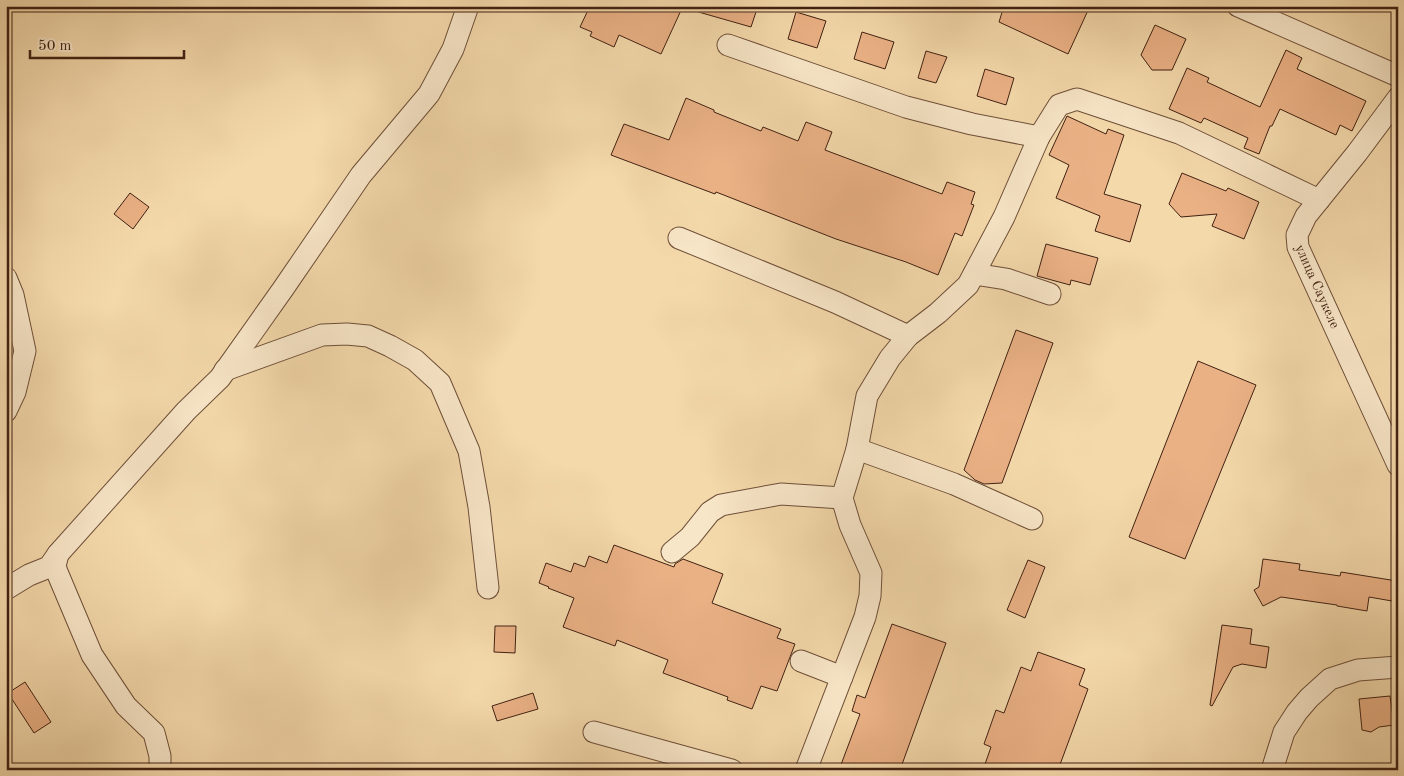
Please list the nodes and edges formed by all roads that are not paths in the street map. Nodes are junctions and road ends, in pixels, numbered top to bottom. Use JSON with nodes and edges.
{"nodes":[{"id":1,"x":468,"y":6,"type":"edge"},
{"id":2,"x":1238,"y":6,"type":"edge"},
{"id":3,"x":728,"y":45,"type":"dead end"},
{"id":4,"x":1398,"y":76,"type":"edge"},
{"id":5,"x":1398,"y":98,"type":"edge"},
{"id":6,"x":1039,"y":138,"type":"junction"},
{"id":7,"x":1318,"y":200,"type":"junction"},
{"id":8,"x":679,"y":238,"type":"dead end"},
{"id":9,"x":974,"y":274,"type":"junction"},
{"id":10,"x":6,"y":278,"type":"edge"},
{"id":11,"x":1050,"y":294,"type":"dead end"},
{"id":12,"x":908,"y":336,"type":"junction"},
{"id":13,"x":225,"y":370,"type":"junction"},
{"id":14,"x":6,"y":411,"type":"edge"},
{"id":15,"x":857,"y":449,"type":"junction"},
{"id":16,"x":1398,"y":465,"type":"edge"},
{"id":17,"x":842,"y":498,"type":"junction"},
{"id":18,"x":1032,"y":519,"type":"dead end"},
{"id":19,"x":672,"y":552,"type":"dead end"},
{"id":20,"x":58,"y":554,"type":"junction"},
{"id":21,"x":488,"y":588,"type":"dead end"},
{"id":22,"x":6,"y":589,"type":"edge"},
{"id":23,"x":801,"y":662,"type":"dead end"},
{"id":24,"x":1398,"y":667,"type":"edge"},
{"id":25,"x":842,"y":677,"type":"junction"},
{"id":26,"x":594,"y":732,"type":"dead end"},
{"id":27,"x":160,"y":770,"type":"edge"},
{"id":28,"x":732,"y":770,"type":"edge"},
{"id":29,"x":806,"y":770,"type":"edge"},
{"id":30,"x":1272,"y":770,"type":"edge"}],
"edges":[{"from":1,"to":13,"type":"street"},
{"from":2,"to":4,"type":"street"},
{"from":3,"to":6,"type":"street"},
{"from":5,"to":7,"type":"street","name":"улица Саукеле"},
{"from":6,"to":7,"type":"street"},
{"from":6,"to":9,"type":"street"},
{"from":7,"to":16,"type":"street","name":"улица Саукеле"},
{"from":8,"to":12,"type":"street"},
{"from":9,"to":11,"type":"street"},
{"from":9,"to":12,"type":"street"},
{"from":10,"to":14,"type":"street"},
{"from":12,"to":15,"type":"street"},
{"from":13,"to":20,"type":"street"},
{"from":13,"to":21,"type":"street"},
{"from":15,"to":17,"type":"street"},
{"from":15,"to":18,"type":"street"},
{"from":17,"to":19,"type":"street"},
{"from":17,"to":25,"type":"street"},
{"from":20,"to":22,"type":"street"},
{"from":20,"to":27,"type":"street"},
{"from":23,"to":25,"type":"street"},
{"from":24,"to":30,"type":"street"},
{"from":25,"to":29,"type":"street"},
{"from":26,"to":28,"type":"street"}]}
